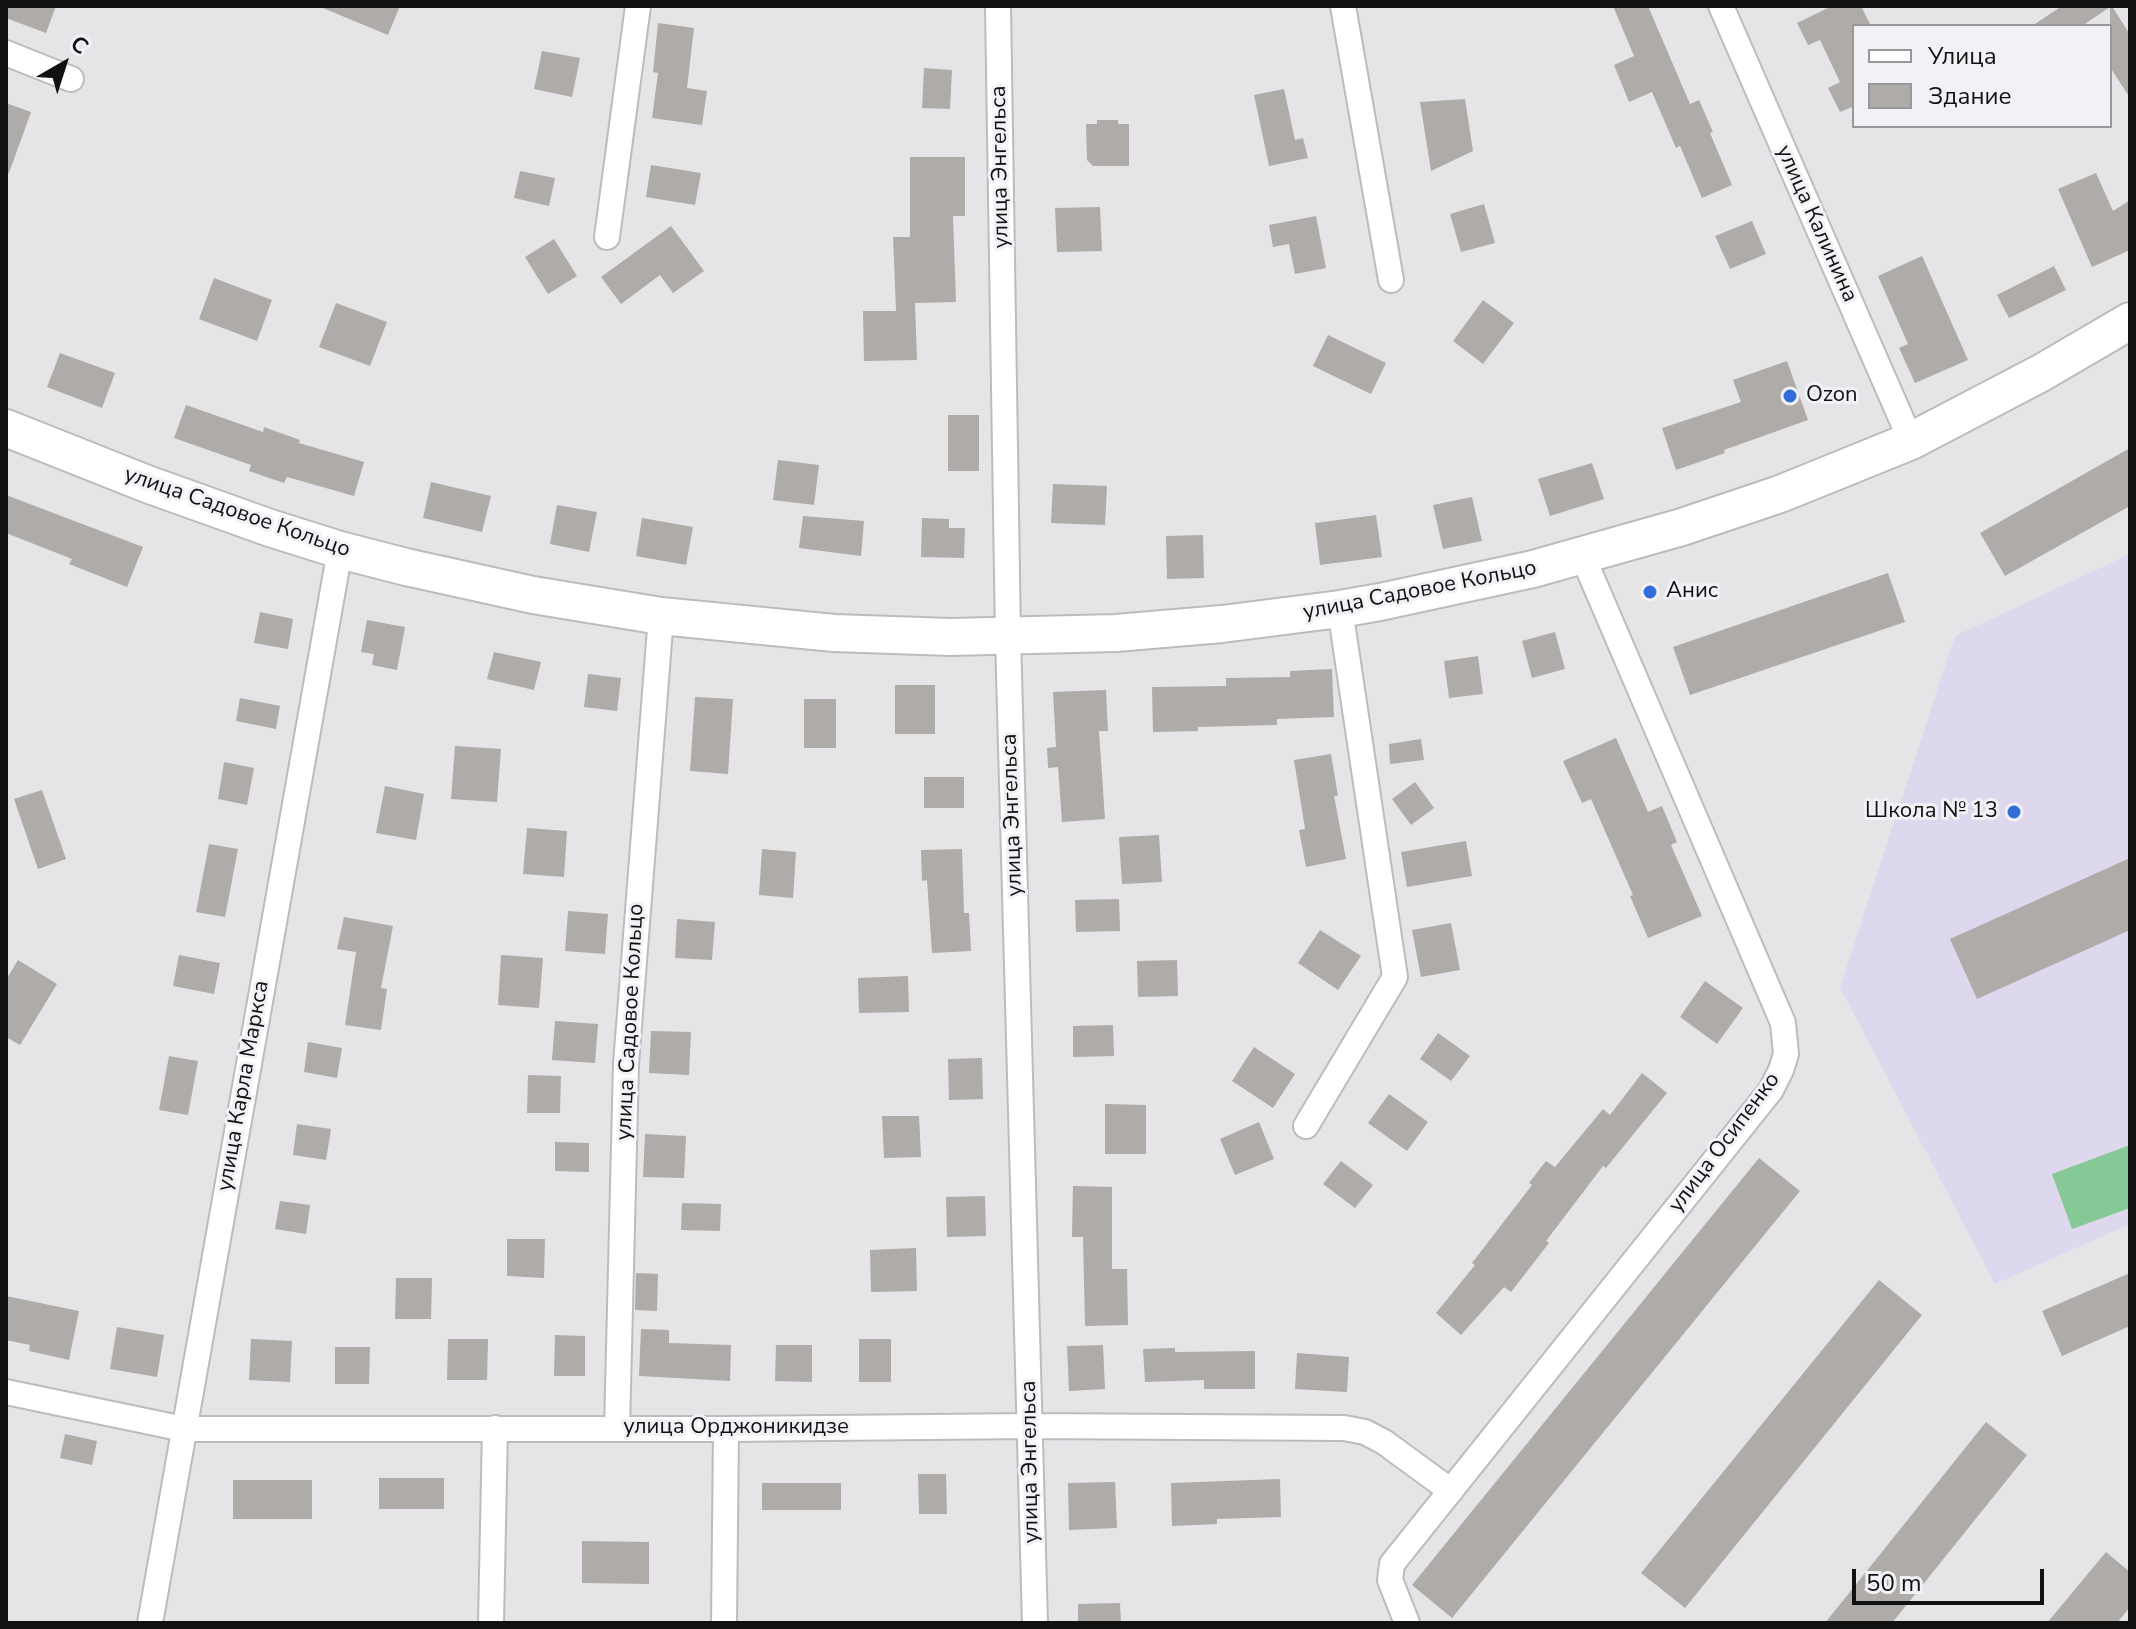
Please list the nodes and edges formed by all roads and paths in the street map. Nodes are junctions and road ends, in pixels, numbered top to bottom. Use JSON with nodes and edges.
{"nodes":[{"id":1,"x":638,"y":6,"type":"edge"},
{"id":2,"x":998,"y":6,"type":"edge"},
{"id":3,"x":1343,"y":6,"type":"edge"},
{"id":4,"x":1721,"y":6,"type":"edge"},
{"id":5,"x":6,"y":53,"type":"edge"},
{"id":6,"x":71,"y":79,"type":"dead end"},
{"id":7,"x":607,"y":237,"type":"dead end"},
{"id":8,"x":1391,"y":280,"type":"dead end"},
{"id":9,"x":2130,"y":321,"type":"edge"},
{"id":10,"x":6,"y":428,"type":"edge"},
{"id":11,"x":1911,"y":441,"type":"junction"},
{"id":12,"x":340,"y":550,"type":"junction"},
{"id":13,"x":1583,"y":557,"type":"junction"},
{"id":14,"x":1340,"y":609,"type":"junction"},
{"id":15,"x":661,"y":616,"type":"junction"},
{"id":16,"x":1008,"y":637,"type":"junction"},
{"id":17,"x":1306,"y":1126,"type":"dead end"},
{"id":18,"x":6,"y":1392,"type":"edge"},
{"id":19,"x":1031,"y":1426,"type":"junction"},
{"id":20,"x":495,"y":1428,"type":"junction"},
{"id":21,"x":184,"y":1429,"type":"junction"},
{"id":22,"x":617,"y":1429,"type":"junction"},
{"id":23,"x":726,"y":1429,"type":"junction"},
{"id":24,"x":1451,"y":1491,"type":"junction"},
{"id":25,"x":150,"y":1623,"type":"edge"},
{"id":26,"x":491,"y":1623,"type":"edge"},
{"id":27,"x":724,"y":1623,"type":"edge"},
{"id":28,"x":1035,"y":1623,"type":"edge"},
{"id":29,"x":1407,"y":1623,"type":"edge"}],
"edges":[{"from":1,"to":7,"type":"street"},
{"from":2,"to":16,"type":"street","name":"улица Энгельса"},
{"from":3,"to":8,"type":"street"},
{"from":4,"to":11,"type":"street","name":"улица Калинина"},
{"from":5,"to":6,"type":"street"},
{"from":9,"to":11,"type":"main road","name":"улица Садовое Кольцо"},
{"from":10,"to":12,"type":"main road","name":"улица Садовое Кольцо"},
{"from":11,"to":13,"type":"main road","name":"улица Садовое Кольцо"},
{"from":12,"to":15,"type":"main road","name":"улица Садовое Кольцо"},
{"from":12,"to":21,"type":"street","name":"улица Карла Маркса"},
{"from":13,"to":14,"type":"main road","name":"улица Садовое Кольцо"},
{"from":13,"to":24,"type":"street","name":"улица Осипенко"},
{"from":14,"to":16,"type":"main road","name":"улица Садовое Кольцо"},
{"from":14,"to":17,"type":"street"},
{"from":15,"to":16,"type":"main road","name":"улица Садовое Кольцо"},
{"from":15,"to":22,"type":"street","name":"улица Садовое Кольцо"},
{"from":16,"to":19,"type":"street","name":"улица Энгельса"},
{"from":18,"to":21,"type":"street","name":"улица Орджоникидзе"},
{"from":19,"to":23,"type":"street","name":"улица Орджоникидзе"},
{"from":19,"to":24,"type":"street","name":"улица Орджоникидзе"},
{"from":19,"to":28,"type":"street","name":"улица Энгельса"},
{"from":20,"to":21,"type":"street","name":"улица Орджоникидзе"},
{"from":20,"to":22,"type":"street","name":"улица Орджоникидзе"},
{"from":20,"to":26,"type":"street"},
{"from":21,"to":25,"type":"street","name":"улица Карла Маркса"},
{"from":22,"to":23,"type":"street","name":"улица Орджоникидзе"},
{"from":23,"to":27,"type":"street"},
{"from":24,"to":29,"type":"street","name":"улица Осипенко"}]}
